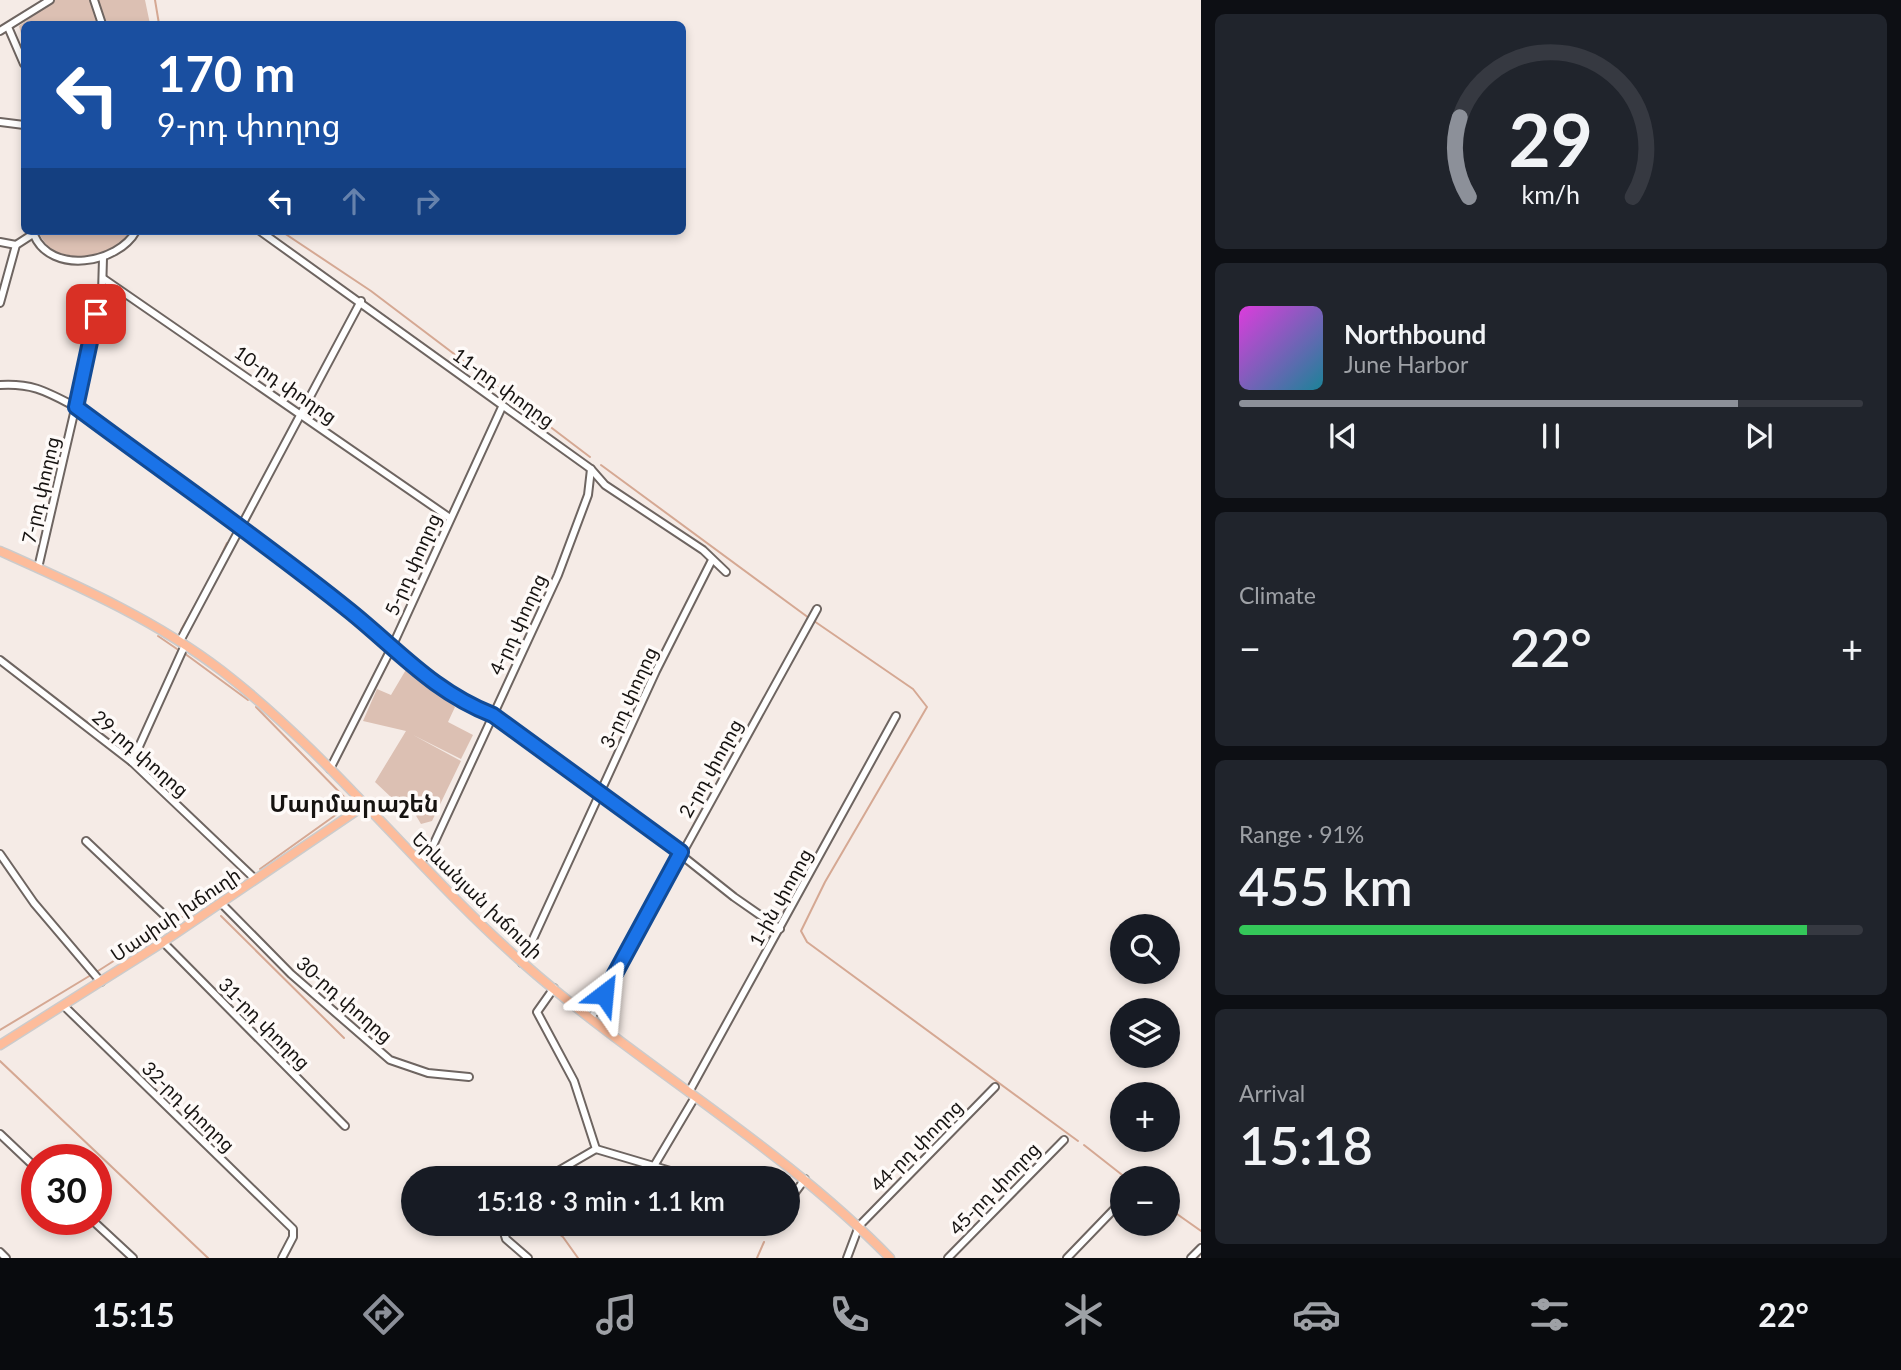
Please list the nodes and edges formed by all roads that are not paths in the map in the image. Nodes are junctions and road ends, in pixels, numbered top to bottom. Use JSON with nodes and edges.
{"nodes":[{"id":1,"x":50,"y":0,"type":"edge"},
{"id":2,"x":94,"y":0,"type":"edge"},
{"id":3,"x":102,"y":21,"type":"edge"},
{"id":4,"x":8,"y":27,"type":"junction"},
{"id":5,"x":0,"y":31,"type":"edge"},
{"id":6,"x":21,"y":57,"type":"edge"},
{"id":7,"x":0,"y":122,"type":"edge"},
{"id":8,"x":21,"y":125,"type":"edge"},
{"id":9,"x":30,"y":235,"type":"edge"},
{"id":10,"x":34,"y":235,"type":"edge"},
{"id":11,"x":133,"y":235,"type":"edge"},
{"id":12,"x":266,"y":235,"type":"edge"},
{"id":13,"x":0,"y":242,"type":"edge"},
{"id":14,"x":16,"y":245,"type":"junction"},
{"id":15,"x":103,"y":258,"type":"junction"},
{"id":16,"x":104,"y":279,"type":"junction"},
{"id":17,"x":361,"y":301,"type":"junction"},
{"id":18,"x":0,"y":303,"type":"edge"},
{"id":19,"x":0,"y":385,"type":"edge"},
{"id":20,"x":76,"y":407,"type":"junction"},
{"id":21,"x":502,"y":407,"type":"junction"},
{"id":22,"x":302,"y":414,"type":"junction"},
{"id":23,"x":591,"y":469,"type":"junction"},
{"id":24,"x":450,"y":518,"type":"junction"},
{"id":25,"x":239,"y":528,"type":"junction"},
{"id":26,"x":0,"y":551,"type":"edge"},
{"id":27,"x":712,"y":561,"type":"junction"},
{"id":28,"x":38,"y":568,"type":"junction"},
{"id":29,"x":726,"y":572,"type":"dead end"},
{"id":30,"x":817,"y":609,"type":"dead end"},
{"id":31,"x":183,"y":643,"type":"junction"},
{"id":32,"x":392,"y":647,"type":"junction"},
{"id":33,"x":0,"y":660,"type":"edge"},
{"id":34,"x":493,"y":715,"type":"junction"},
{"id":35,"x":896,"y":716,"type":"dead end"},
{"id":36,"x":132,"y":762,"type":"junction"},
{"id":37,"x":330,"y":769,"type":"junction"},
{"id":38,"x":602,"y":792,"type":"junction"},
{"id":39,"x":365,"y":805,"type":"junction"},
{"id":40,"x":86,"y":841,"type":"dead end"},
{"id":41,"x":681,"y":852,"type":"junction"},
{"id":42,"x":0,"y":854,"type":"edge"},
{"id":43,"x":421,"y":862,"type":"junction"},
{"id":44,"x":255,"y":879,"type":"junction"},
{"id":45,"x":221,"y":903,"type":"junction"},
{"id":46,"x":780,"y":929,"type":"junction"},
{"id":47,"x":180,"y":930,"type":"junction"},
{"id":48,"x":163,"y":942,"type":"junction"},
{"id":49,"x":522,"y":963,"type":"junction"},
{"id":50,"x":101,"y":982,"type":"junction"},
{"id":51,"x":554,"y":988,"type":"junction"},
{"id":52,"x":64,"y":1006,"type":"junction"},
{"id":53,"x":592,"y":1017,"type":"junction"},
{"id":54,"x":0,"y":1045,"type":"edge"},
{"id":55,"x":469,"y":1077,"type":"dead end"},
{"id":56,"x":995,"y":1087,"type":"dead end"},
{"id":57,"x":692,"y":1094,"type":"junction"},
{"id":58,"x":345,"y":1126,"type":"dead end"},
{"id":59,"x":0,"y":1134,"type":"edge"},
{"id":60,"x":1064,"y":1140,"type":"dead end"},
{"id":61,"x":596,"y":1149,"type":"junction"},
{"id":62,"x":21,"y":1154,"type":"edge"},
{"id":63,"x":567,"y":1166,"type":"edge"},
{"id":64,"x":654,"y":1166,"type":"joint"},
{"id":65,"x":804,"y":1179,"type":"junction"},
{"id":66,"x":800,"y":1185,"type":"edge"},
{"id":67,"x":1110,"y":1213,"type":"edge"},
{"id":68,"x":859,"y":1226,"type":"junction"},
{"id":69,"x":108,"y":1235,"type":"edge"},
{"id":70,"x":505,"y":1236,"type":"edge"},
{"id":71,"x":1201,"y":1248,"type":"edge"},
{"id":72,"x":0,"y":1252,"type":"edge"},
{"id":73,"x":6,"y":1258,"type":"edge"},
{"id":74,"x":133,"y":1258,"type":"edge"},
{"id":75,"x":282,"y":1258,"type":"edge"},
{"id":76,"x":528,"y":1258,"type":"edge"},
{"id":77,"x":847,"y":1258,"type":"edge"},
{"id":78,"x":890,"y":1258,"type":"edge"},
{"id":79,"x":948,"y":1258,"type":"edge"},
{"id":80,"x":1067,"y":1258,"type":"edge"},
{"id":81,"x":1191,"y":1258,"type":"edge"}],
"edges":[{"from":1,"to":4,"type":"street"},
{"from":2,"to":3,"type":"street"},
{"from":4,"to":5,"type":"street"},
{"from":4,"to":6,"type":"street"},
{"from":7,"to":8,"type":"street"},
{"from":9,"to":14,"type":"street"},
{"from":10,"to":15,"type":"street"},
{"from":11,"to":15,"type":"street"},
{"from":12,"to":17,"type":"street","name":"11-րդ փողոց"},
{"from":13,"to":14,"type":"street"},
{"from":14,"to":18,"type":"street"},
{"from":15,"to":16,"type":"street","name":"7-րդ փողոց"},
{"from":16,"to":20,"type":"street","name":"7-րդ փողոց"},
{"from":16,"to":22,"type":"street","name":"10-րդ փողոց"},
{"from":17,"to":21,"type":"street","name":"11-րդ փողոց"},
{"from":17,"to":22,"type":"street"},
{"from":19,"to":20,"type":"street"},
{"from":20,"to":25,"type":"street"},
{"from":20,"to":28,"type":"street","name":"7-րդ փողոց"},
{"from":21,"to":23,"type":"street","name":"11-րդ փողոց"},
{"from":21,"to":24,"type":"street","name":"5-րդ փողոց"},
{"from":22,"to":24,"type":"street","name":"10-րդ փողոց"},
{"from":22,"to":25,"type":"street"},
{"from":23,"to":27,"type":"street","name":"11-րդ փողոց"},
{"from":23,"to":34,"type":"street","name":"4-րդ փողոց"},
{"from":24,"to":32,"type":"street","name":"5-րդ փողոց"},
{"from":25,"to":31,"type":"street"},
{"from":25,"to":32,"type":"street"},
{"from":26,"to":28,"type":"main road","name":"Երևանյան խճուղի"},
{"from":27,"to":29,"type":"street","name":"11-րդ փողոց"},
{"from":27,"to":38,"type":"street","name":"3-րդ փողոց"},
{"from":28,"to":31,"type":"main road","name":"Երևանյան խճուղի"},
{"from":30,"to":41,"type":"street","name":"2-րդ փողոց"},
{"from":31,"to":36,"type":"street"},
{"from":31,"to":37,"type":"main road","name":"Երևանյան խճուղի"},
{"from":32,"to":34,"type":"street"},
{"from":32,"to":37,"type":"street","name":"5-րդ փողոց"},
{"from":33,"to":36,"type":"street","name":"29-րդ փողոց"},
{"from":34,"to":38,"type":"street"},
{"from":34,"to":43,"type":"street","name":"4-րդ փողոց"},
{"from":35,"to":46,"type":"street","name":"1-ին փողոց"},
{"from":36,"to":44,"type":"street","name":"29-րդ փողոց"},
{"from":37,"to":39,"type":"main road","name":"Երևանյան խճուղի"},
{"from":38,"to":41,"type":"street"},
{"from":38,"to":49,"type":"street","name":"3-րդ փողոց"},
{"from":39,"to":43,"type":"main road","name":"Երևանյան խճուղի"},
{"from":39,"to":44,"type":"main road","name":"Մասիսի խճուղի"},
{"from":40,"to":47,"type":"street"},
{"from":41,"to":46,"type":"street"},
{"from":41,"to":53,"type":"street","name":"2-րդ փողոց"},
{"from":42,"to":50,"type":"street"},
{"from":43,"to":49,"type":"main road","name":"Երևանյան խճուղի"},
{"from":44,"to":45,"type":"main road","name":"Մասիսի խճուղի"},
{"from":45,"to":47,"type":"main road","name":"Մասիսի խճուղի"},
{"from":45,"to":55,"type":"street","name":"30-րդ փողոց"},
{"from":46,"to":57,"type":"street","name":"1-ին փողոց"},
{"from":47,"to":48,"type":"main road","name":"Մասիսի խճուղի"},
{"from":48,"to":50,"type":"main road","name":"Մասիսի խճուղի"},
{"from":48,"to":58,"type":"street","name":"31-րդ փողոց"},
{"from":49,"to":51,"type":"main road","name":"Երևանյան խճուղի"},
{"from":50,"to":52,"type":"main road","name":"Մասիսի խճուղի"},
{"from":51,"to":53,"type":"main road","name":"Երևանյան խճուղի"},
{"from":51,"to":61,"type":"street"},
{"from":52,"to":54,"type":"main road","name":"Մասիսի խճուղի"},
{"from":52,"to":75,"type":"street","name":"32-րդ փողոց"},
{"from":53,"to":57,"type":"main road","name":"Երևանյան խճուղի"},
{"from":56,"to":68,"type":"street","name":"44-րդ փողոց"},
{"from":57,"to":64,"type":"street","name":"1-ին փողոց"},
{"from":57,"to":65,"type":"main road","name":"Երևանյան խճուղի"},
{"from":59,"to":62,"type":"street"},
{"from":60,"to":79,"type":"street","name":"45-րդ փողոց"},
{"from":61,"to":63,"type":"street"},
{"from":61,"to":64,"type":"street"},
{"from":65,"to":66,"type":"street"},
{"from":65,"to":68,"type":"main road","name":"Երևանյան խճուղի"},
{"from":67,"to":80,"type":"street"},
{"from":68,"to":77,"type":"street"},
{"from":68,"to":78,"type":"main road","name":"Երևանյան խճուղի"},
{"from":69,"to":74,"type":"street"},
{"from":70,"to":76,"type":"street"},
{"from":71,"to":81,"type":"street"},
{"from":72,"to":73,"type":"street"}]}
